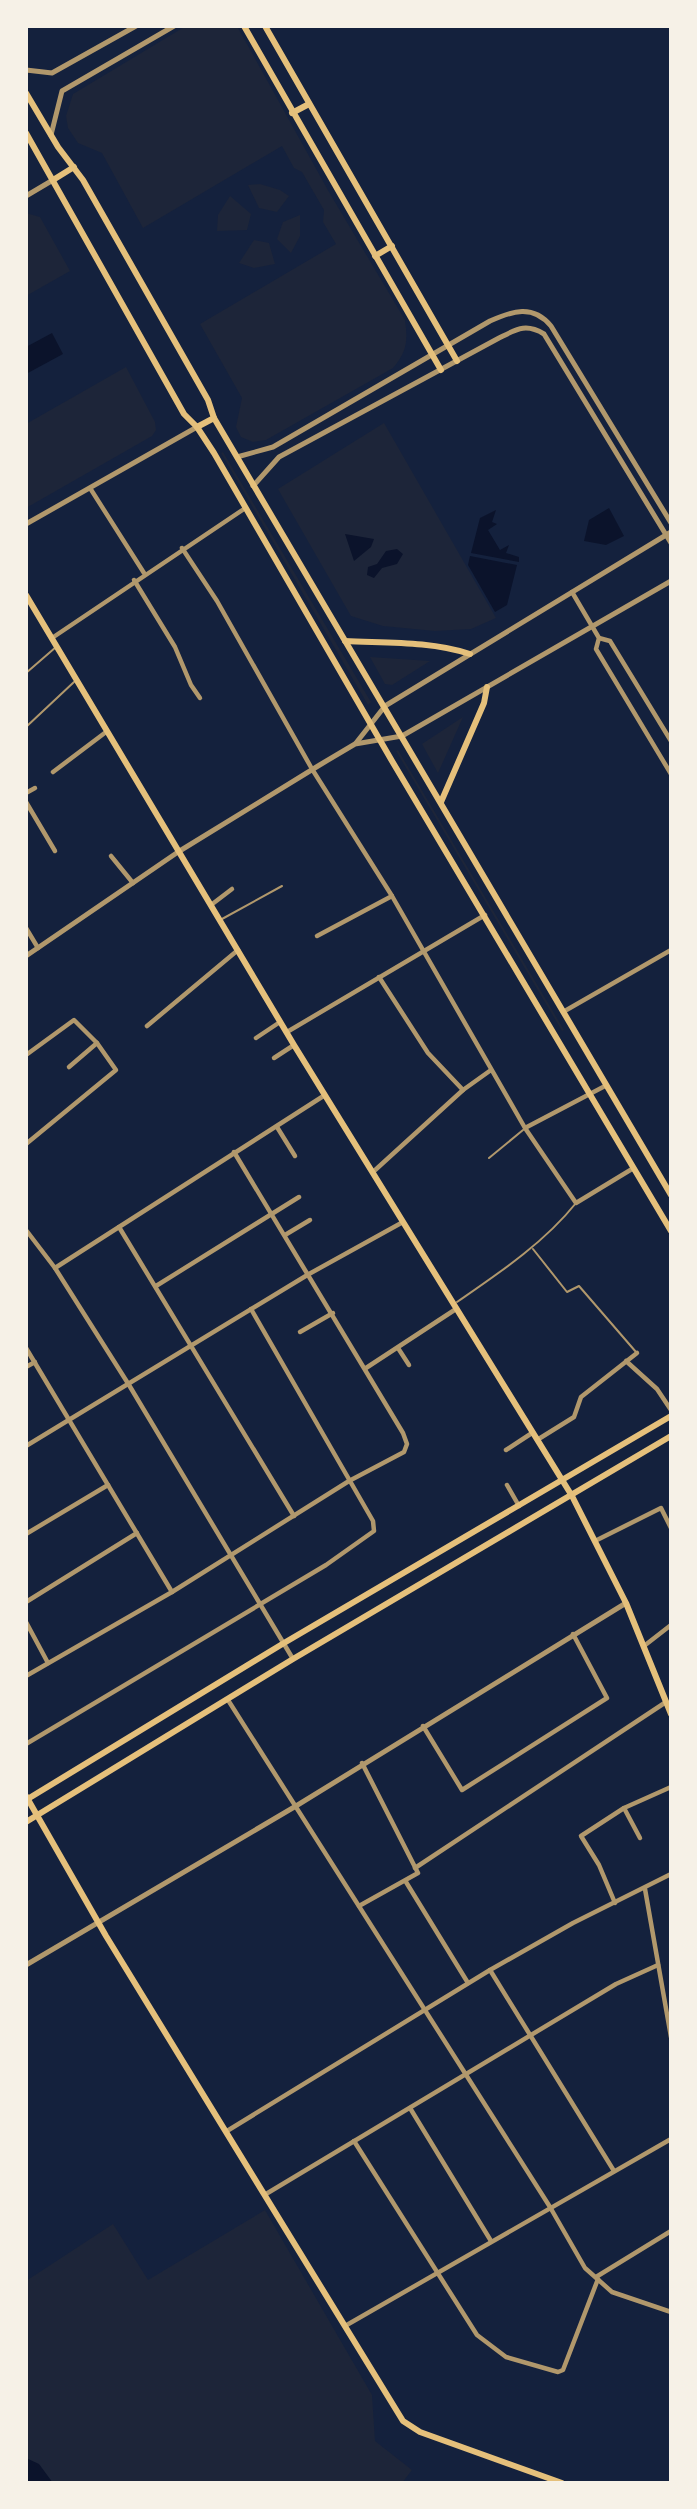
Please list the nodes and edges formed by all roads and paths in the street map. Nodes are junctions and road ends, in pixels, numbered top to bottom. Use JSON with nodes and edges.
{"nodes":[{"id":1,"x":136,"y":26,"type":"edge"},
{"id":2,"x":156,"y":26,"type":"edge"},
{"id":3,"x":174,"y":26,"type":"edge"},
{"id":4,"x":244,"y":26,"type":"edge"},
{"id":5,"x":265,"y":26,"type":"edge"},
{"id":6,"x":160,"y":34,"type":"junction"},
{"id":7,"x":26,"y":70,"type":"edge"},
{"id":8,"x":26,"y":93,"type":"edge"},
{"id":9,"x":309,"y":104,"type":"junction"},
{"id":10,"x":292,"y":114,"type":"junction"},
{"id":11,"x":26,"y":133,"type":"edge"},
{"id":12,"x":51,"y":135,"type":"junction"},
{"id":13,"x":74,"y":167,"type":"junction"},
{"id":14,"x":52,"y":180,"type":"junction"},
{"id":15,"x":26,"y":196,"type":"edge"},
{"id":16,"x":391,"y":246,"type":"junction"},
{"id":17,"x":375,"y":256,"type":"junction"},
{"id":18,"x":448,"y":345,"type":"junction"},
{"id":19,"x":432,"y":354,"type":"junction"},
{"id":20,"x":457,"y":361,"type":"junction"},
{"id":21,"x":441,"y":370,"type":"junction"},
{"id":22,"x":214,"y":418,"type":"junction"},
{"id":23,"x":197,"y":427,"type":"junction"},
{"id":24,"x":237,"y":457,"type":"junction"},
{"id":25,"x":253,"y":486,"type":"junction"},
{"id":26,"x":90,"y":488,"type":"junction"},
{"id":27,"x":244,"y":509,"type":"junction"},
{"id":28,"x":671,"y":523,"type":"edge"},
{"id":29,"x":26,"y":524,"type":"edge"},
{"id":30,"x":668,"y":533,"type":"edge"},
{"id":31,"x":671,"y":543,"type":"edge"},
{"id":32,"x":182,"y":548,"type":"junction"},
{"id":33,"x":144,"y":573,"type":"junction"},
{"id":34,"x":134,"y":580,"type":"junction"},
{"id":35,"x":671,"y":581,"type":"edge"},
{"id":36,"x":572,"y":592,"type":"junction"},
{"id":37,"x":26,"y":595,"type":"edge"},
{"id":38,"x":29,"y":604,"type":"edge"},
{"id":39,"x":592,"y":626,"type":"junction"},
{"id":40,"x":52,"y":638,"type":"junction"},
{"id":41,"x":599,"y":638,"type":"junction"},
{"id":42,"x":345,"y":641,"type":"junction"},
{"id":43,"x":57,"y":646,"type":"junction"},
{"id":44,"x":470,"y":654,"type":"junction"},
{"id":45,"x":26,"y":673,"type":"edge"},
{"id":46,"x":77,"y":680,"type":"junction"},
{"id":47,"x":487,"y":687,"type":"junction"},
{"id":48,"x":200,"y":698,"type":"dead end"},
{"id":49,"x":385,"y":706,"type":"junction"},
{"id":50,"x":370,"y":723,"type":"junction"},
{"id":51,"x":26,"y":727,"type":"edge"},
{"id":52,"x":106,"y":732,"type":"junction"},
{"id":53,"x":402,"y":736,"type":"junction"},
{"id":54,"x":379,"y":740,"type":"junction"},
{"id":55,"x":671,"y":741,"type":"edge"},
{"id":56,"x":355,"y":744,"type":"junction"},
{"id":57,"x":312,"y":769,"type":"junction"},
{"id":58,"x":54,"y":772,"type":"dead end"},
{"id":59,"x":671,"y":774,"type":"edge"},
{"id":60,"x":35,"y":788,"type":"dead end"},
{"id":61,"x":26,"y":793,"type":"edge"},
{"id":62,"x":26,"y":802,"type":"edge"},
{"id":63,"x":441,"y":802,"type":"junction"},
{"id":64,"x":55,"y":851,"type":"dead end"},
{"id":65,"x":178,"y":852,"type":"junction"},
{"id":66,"x":111,"y":856,"type":"dead end"},
{"id":67,"x":134,"y":884,"type":"junction"},
{"id":68,"x":282,"y":886,"type":"dead end"},
{"id":69,"x":232,"y":889,"type":"dead end"},
{"id":70,"x":392,"y":896,"type":"junction"},
{"id":71,"x":211,"y":905,"type":"junction"},
{"id":72,"x":485,"y":915,"type":"junction"},
{"id":73,"x":221,"y":920,"type":"junction"},
{"id":74,"x":26,"y":928,"type":"edge"},
{"id":75,"x":317,"y":936,"type":"dead end"},
{"id":76,"x":38,"y":948,"type":"junction"},
{"id":77,"x":239,"y":950,"type":"junction"},
{"id":78,"x":671,"y":950,"type":"edge"},
{"id":79,"x":424,"y":951,"type":"junction"},
{"id":80,"x":26,"y":956,"type":"edge"},
{"id":81,"x":379,"y":977,"type":"junction"},
{"id":82,"x":562,"y":1013,"type":"junction"},
{"id":83,"x":281,"y":1022,"type":"junction"},
{"id":84,"x":147,"y":1026,"type":"dead end"},
{"id":85,"x":287,"y":1032,"type":"junction"},
{"id":86,"x":256,"y":1038,"type":"dead end"},
{"id":87,"x":97,"y":1044,"type":"junction"},
{"id":88,"x":294,"y":1045,"type":"junction"},
{"id":89,"x":26,"y":1055,"type":"edge"},
{"id":90,"x":274,"y":1058,"type":"dead end"},
{"id":91,"x":68,"y":1067,"type":"dead end"},
{"id":92,"x":491,"y":1070,"type":"junction"},
{"id":93,"x":605,"y":1086,"type":"junction"},
{"id":94,"x":463,"y":1090,"type":"junction"},
{"id":95,"x":326,"y":1095,"type":"junction"},
{"id":96,"x":588,"y":1095,"type":"junction"},
{"id":97,"x":277,"y":1127,"type":"junction"},
{"id":98,"x":526,"y":1128,"type":"junction"},
{"id":99,"x":26,"y":1144,"type":"edge"},
{"id":100,"x":234,"y":1153,"type":"junction"},
{"id":101,"x":295,"y":1156,"type":"dead end"},
{"id":102,"x":489,"y":1158,"type":"dead end"},
{"id":103,"x":632,"y":1170,"type":"junction"},
{"id":104,"x":373,"y":1172,"type":"junction"},
{"id":105,"x":671,"y":1195,"type":"edge"},
{"id":106,"x":299,"y":1197,"type":"dead end"},
{"id":107,"x":576,"y":1203,"type":"junction"},
{"id":108,"x":271,"y":1213,"type":"junction"},
{"id":109,"x":310,"y":1220,"type":"dead end"},
{"id":110,"x":403,"y":1222,"type":"junction"},
{"id":111,"x":119,"y":1227,"type":"junction"},
{"id":112,"x":26,"y":1230,"type":"edge"},
{"id":113,"x":671,"y":1231,"type":"edge"},
{"id":114,"x":285,"y":1235,"type":"junction"},
{"id":115,"x":532,"y":1247,"type":"junction"},
{"id":116,"x":55,"y":1268,"type":"junction"},
{"id":117,"x":309,"y":1274,"type":"junction"},
{"id":118,"x":156,"y":1286,"type":"junction"},
{"id":119,"x":455,"y":1307,"type":"junction"},
{"id":120,"x":251,"y":1309,"type":"junction"},
{"id":121,"x":333,"y":1313,"type":"junction"},
{"id":122,"x":300,"y":1332,"type":"dead end"},
{"id":123,"x":26,"y":1348,"type":"edge"},
{"id":124,"x":191,"y":1348,"type":"junction"},
{"id":125,"x":398,"y":1348,"type":"junction"},
{"id":126,"x":637,"y":1353,"type":"joint"},
{"id":127,"x":626,"y":1361,"type":"junction"},
{"id":128,"x":35,"y":1362,"type":"junction"},
{"id":129,"x":409,"y":1365,"type":"dead end"},
{"id":130,"x":26,"y":1367,"type":"edge"},
{"id":131,"x":366,"y":1368,"type":"junction"},
{"id":132,"x":129,"y":1385,"type":"junction"},
{"id":133,"x":671,"y":1410,"type":"edge"},
{"id":134,"x":671,"y":1416,"type":"edge"},
{"id":135,"x":70,"y":1420,"type":"junction"},
{"id":136,"x":533,"y":1433,"type":"junction"},
{"id":137,"x":671,"y":1436,"type":"edge"},
{"id":138,"x":537,"y":1440,"type":"junction"},
{"id":139,"x":26,"y":1446,"type":"edge"},
{"id":140,"x":506,"y":1450,"type":"dead end"},
{"id":141,"x":349,"y":1481,"type":"junction"},
{"id":142,"x":563,"y":1481,"type":"junction"},
{"id":143,"x":108,"y":1485,"type":"junction"},
{"id":144,"x":507,"y":1485,"type":"dead end"},
{"id":145,"x":572,"y":1496,"type":"junction"},
{"id":146,"x":519,"y":1507,"type":"junction"},
{"id":147,"x":294,"y":1516,"type":"junction"},
{"id":148,"x":671,"y":1528,"type":"edge"},
{"id":149,"x":137,"y":1533,"type":"junction"},
{"id":150,"x":26,"y":1534,"type":"edge"},
{"id":151,"x":595,"y":1541,"type":"junction"},
{"id":152,"x":232,"y":1554,"type":"junction"},
{"id":153,"x":172,"y":1592,"type":"junction"},
{"id":154,"x":26,"y":1602,"type":"edge"},
{"id":155,"x":626,"y":1603,"type":"junction"},
{"id":156,"x":261,"y":1604,"type":"junction"},
{"id":157,"x":26,"y":1622,"type":"edge"},
{"id":158,"x":671,"y":1625,"type":"edge"},
{"id":159,"x":573,"y":1634,"type":"junction"},
{"id":160,"x":284,"y":1643,"type":"junction"},
{"id":161,"x":644,"y":1646,"type":"junction"},
{"id":162,"x":293,"y":1659,"type":"junction"},
{"id":163,"x":48,"y":1663,"type":"junction"},
{"id":164,"x":26,"y":1676,"type":"edge"},
{"id":165,"x":667,"y":1698,"type":"edge"},
{"id":166,"x":228,"y":1700,"type":"junction"},
{"id":167,"x":671,"y":1713,"type":"edge"},
{"id":168,"x":423,"y":1726,"type":"junction"},
{"id":169,"x":26,"y":1744,"type":"edge"},
{"id":170,"x":362,"y":1763,"type":"junction"},
{"id":171,"x":671,"y":1787,"type":"edge"},
{"id":172,"x":27,"y":1798,"type":"edge"},
{"id":173,"x":296,"y":1806,"type":"junction"},
{"id":174,"x":624,"y":1808,"type":"junction"},
{"id":175,"x":38,"y":1816,"type":"junction"},
{"id":176,"x":26,"y":1822,"type":"edge"},
{"id":177,"x":640,"y":1838,"type":"dead end"},
{"id":178,"x":415,"y":1868,"type":"junction"},
{"id":179,"x":671,"y":1874,"type":"edge"},
{"id":180,"x":406,"y":1882,"type":"junction"},
{"id":181,"x":645,"y":1889,"type":"junction"},
{"id":182,"x":615,"y":1903,"type":"junction"},
{"id":183,"x":359,"y":1906,"type":"junction"},
{"id":184,"x":98,"y":1922,"type":"junction"},
{"id":185,"x":26,"y":1965,"type":"edge"},
{"id":186,"x":658,"y":1965,"type":"junction"},
{"id":187,"x":490,"y":1970,"type":"junction"},
{"id":188,"x":468,"y":1983,"type":"junction"},
{"id":189,"x":668,"y":2003,"type":"edge"},
{"id":190,"x":422,"y":2009,"type":"junction"},
{"id":191,"x":531,"y":2036,"type":"junction"},
{"id":192,"x":671,"y":2037,"type":"edge"},
{"id":193,"x":464,"y":2075,"type":"junction"},
{"id":194,"x":410,"y":2108,"type":"junction"},
{"id":195,"x":227,"y":2131,"type":"junction"},
{"id":196,"x":671,"y":2138,"type":"edge"},
{"id":197,"x":354,"y":2141,"type":"junction"},
{"id":198,"x":614,"y":2171,"type":"junction"},
{"id":199,"x":266,"y":2194,"type":"junction"},
{"id":200,"x":550,"y":2207,"type":"junction"},
{"id":201,"x":671,"y":2231,"type":"edge"},
{"id":202,"x":491,"y":2242,"type":"junction"},
{"id":203,"x":436,"y":2273,"type":"junction"},
{"id":204,"x":597,"y":2278,"type":"junction"},
{"id":205,"x":671,"y":2312,"type":"edge"},
{"id":206,"x":345,"y":2326,"type":"junction"},
{"id":207,"x":562,"y":2483,"type":"edge"}],
"edges":[{"from":1,"to":7,"type":"street"},
{"from":2,"to":6,"type":"street"},
{"from":3,"to":6,"type":"street"},
{"from":4,"to":10,"type":"main road"},
{"from":5,"to":9,"type":"main road"},
{"from":6,"to":12,"type":"street"},
{"from":8,"to":12,"type":"main road"},
{"from":9,"to":10,"type":"main road"},
{"from":9,"to":16,"type":"main road"},
{"from":10,"to":17,"type":"main road"},
{"from":11,"to":14,"type":"main road"},
{"from":12,"to":13,"type":"main road"},
{"from":13,"to":14,"type":"main road"},
{"from":13,"to":22,"type":"main road"},
{"from":14,"to":15,"type":"street"},
{"from":14,"to":23,"type":"main road"},
{"from":16,"to":17,"type":"main road"},
{"from":16,"to":18,"type":"main road"},
{"from":17,"to":19,"type":"main road"},
{"from":18,"to":19,"type":"street"},
{"from":18,"to":20,"type":"main road"},
{"from":18,"to":28,"type":"street"},
{"from":19,"to":21,"type":"main road"},
{"from":19,"to":24,"type":"street"},
{"from":20,"to":21,"type":"street"},
{"from":20,"to":30,"type":"street"},
{"from":21,"to":25,"type":"street"},
{"from":22,"to":23,"type":"main road"},
{"from":22,"to":24,"type":"main road"},
{"from":23,"to":26,"type":"street"},
{"from":23,"to":27,"type":"main road"},
{"from":24,"to":25,"type":"main road"},
{"from":25,"to":42,"type":"main road"},
{"from":26,"to":29,"type":"street"},
{"from":26,"to":33,"type":"street"},
{"from":27,"to":32,"type":"street"},
{"from":27,"to":50,"type":"main road"},
{"from":30,"to":31,"type":"street"},
{"from":30,"to":36,"type":"street"},
{"from":32,"to":33,"type":"street"},
{"from":32,"to":57,"type":"street"},
{"from":33,"to":34,"type":"street"},
{"from":34,"to":40,"type":"street"},
{"from":34,"to":48,"type":"street"},
{"from":35,"to":39,"type":"street"},
{"from":36,"to":39,"type":"street"},
{"from":36,"to":44,"type":"street"},
{"from":37,"to":38,"type":"main road"},
{"from":38,"to":40,"type":"main road"},
{"from":39,"to":41,"type":"street"},
{"from":39,"to":47,"type":"street"},
{"from":40,"to":43,"type":"main road"},
{"from":41,"to":55,"type":"street"},
{"from":41,"to":59,"type":"street"},
{"from":42,"to":44,"type":"main road"},
{"from":42,"to":49,"type":"main road"},
{"from":43,"to":45,"type":"lane"},
{"from":43,"to":46,"type":"main road"},
{"from":44,"to":49,"type":"street"},
{"from":46,"to":51,"type":"lane"},
{"from":46,"to":52,"type":"main road"},
{"from":47,"to":53,"type":"street"},
{"from":47,"to":63,"type":"main road"},
{"from":49,"to":50,"type":"street"},
{"from":49,"to":53,"type":"main road"},
{"from":50,"to":54,"type":"main road"},
{"from":50,"to":56,"type":"street"},
{"from":52,"to":58,"type":"street"},
{"from":52,"to":65,"type":"main road"},
{"from":53,"to":54,"type":"street"},
{"from":53,"to":63,"type":"main road"},
{"from":54,"to":56,"type":"street"},
{"from":54,"to":72,"type":"main road"},
{"from":56,"to":57,"type":"street"},
{"from":57,"to":65,"type":"street"},
{"from":57,"to":70,"type":"street"},
{"from":60,"to":61,"type":"street"},
{"from":62,"to":64,"type":"street"},
{"from":63,"to":82,"type":"main road"},
{"from":65,"to":67,"type":"street"},
{"from":65,"to":71,"type":"main road"},
{"from":66,"to":67,"type":"street"},
{"from":67,"to":76,"type":"street"},
{"from":68,"to":73,"type":"lane"},
{"from":69,"to":71,"type":"street"},
{"from":70,"to":75,"type":"street"},
{"from":70,"to":79,"type":"street"},
{"from":71,"to":73,"type":"main road"},
{"from":72,"to":79,"type":"street"},
{"from":72,"to":96,"type":"main road"},
{"from":73,"to":77,"type":"main road"},
{"from":74,"to":76,"type":"street"},
{"from":76,"to":80,"type":"street"},
{"from":77,"to":83,"type":"main road"},
{"from":77,"to":84,"type":"street"},
{"from":78,"to":82,"type":"street"},
{"from":79,"to":81,"type":"street"},
{"from":79,"to":92,"type":"street"},
{"from":81,"to":85,"type":"street"},
{"from":81,"to":94,"type":"street"},
{"from":82,"to":93,"type":"main road"},
{"from":83,"to":85,"type":"main road"},
{"from":83,"to":86,"type":"street"},
{"from":85,"to":88,"type":"main road"},
{"from":87,"to":89,"type":"street"},
{"from":87,"to":91,"type":"street"},
{"from":87,"to":99,"type":"street"},
{"from":88,"to":90,"type":"street"},
{"from":88,"to":95,"type":"main road"},
{"from":92,"to":94,"type":"street"},
{"from":92,"to":98,"type":"street"},
{"from":93,"to":96,"type":"street"},
{"from":93,"to":105,"type":"main road"},
{"from":94,"to":104,"type":"street"},
{"from":95,"to":97,"type":"street"},
{"from":95,"to":104,"type":"main road"},
{"from":96,"to":98,"type":"street"},
{"from":96,"to":103,"type":"main road"},
{"from":97,"to":100,"type":"street"},
{"from":97,"to":101,"type":"street"},
{"from":98,"to":102,"type":"lane"},
{"from":98,"to":107,"type":"street"},
{"from":100,"to":108,"type":"street"},
{"from":100,"to":111,"type":"street"},
{"from":103,"to":107,"type":"street"},
{"from":103,"to":113,"type":"main road"},
{"from":104,"to":110,"type":"main road"},
{"from":106,"to":108,"type":"street"},
{"from":107,"to":115,"type":"lane"},
{"from":108,"to":114,"type":"street"},
{"from":108,"to":118,"type":"street"},
{"from":109,"to":114,"type":"street"},
{"from":110,"to":117,"type":"street"},
{"from":110,"to":119,"type":"main road"},
{"from":111,"to":116,"type":"street"},
{"from":111,"to":118,"type":"street"},
{"from":112,"to":116,"type":"street"},
{"from":114,"to":117,"type":"street"},
{"from":115,"to":119,"type":"lane"},
{"from":115,"to":126,"type":"lane"},
{"from":116,"to":132,"type":"street"},
{"from":117,"to":120,"type":"street"},
{"from":117,"to":121,"type":"street"},
{"from":118,"to":124,"type":"street"},
{"from":119,"to":125,"type":"street"},
{"from":119,"to":136,"type":"main road"},
{"from":120,"to":124,"type":"street"},
{"from":120,"to":141,"type":"street"},
{"from":121,"to":122,"type":"street"},
{"from":121,"to":131,"type":"street"},
{"from":123,"to":128,"type":"street"},
{"from":124,"to":132,"type":"street"},
{"from":124,"to":147,"type":"street"},
{"from":125,"to":129,"type":"street"},
{"from":125,"to":131,"type":"street"},
{"from":126,"to":127,"type":"street"},
{"from":127,"to":133,"type":"street"},
{"from":127,"to":138,"type":"street"},
{"from":128,"to":130,"type":"street"},
{"from":128,"to":135,"type":"street"},
{"from":131,"to":141,"type":"street"},
{"from":132,"to":135,"type":"street"},
{"from":132,"to":152,"type":"street"},
{"from":134,"to":142,"type":"main road"},
{"from":135,"to":139,"type":"street"},
{"from":135,"to":143,"type":"street"},
{"from":136,"to":138,"type":"main road"},
{"from":136,"to":140,"type":"street"},
{"from":137,"to":145,"type":"main road"},
{"from":138,"to":142,"type":"main road"},
{"from":141,"to":147,"type":"street"},
{"from":141,"to":156,"type":"street"},
{"from":142,"to":145,"type":"main road"},
{"from":142,"to":146,"type":"main road"},
{"from":143,"to":149,"type":"street"},
{"from":143,"to":150,"type":"street"},
{"from":144,"to":146,"type":"street"},
{"from":145,"to":151,"type":"main road"},
{"from":145,"to":162,"type":"main road"},
{"from":146,"to":160,"type":"main road"},
{"from":147,"to":152,"type":"street"},
{"from":148,"to":151,"type":"street"},
{"from":149,"to":153,"type":"street"},
{"from":149,"to":154,"type":"street"},
{"from":151,"to":155,"type":"main road"},
{"from":152,"to":153,"type":"street"},
{"from":152,"to":156,"type":"street"},
{"from":153,"to":163,"type":"street"},
{"from":155,"to":159,"type":"street"},
{"from":155,"to":161,"type":"main road"},
{"from":156,"to":160,"type":"street"},
{"from":156,"to":169,"type":"street"},
{"from":157,"to":163,"type":"street"},
{"from":158,"to":161,"type":"street"},
{"from":159,"to":168,"type":"street"},
{"from":159,"to":168,"type":"street"},
{"from":160,"to":162,"type":"street"},
{"from":160,"to":172,"type":"main road"},
{"from":161,"to":165,"type":"main road"},
{"from":162,"to":166,"type":"main road"},
{"from":163,"to":164,"type":"street"},
{"from":165,"to":167,"type":"main road"},
{"from":165,"to":178,"type":"street"},
{"from":166,"to":173,"type":"street"},
{"from":166,"to":175,"type":"main road"},
{"from":168,"to":170,"type":"street"},
{"from":170,"to":173,"type":"street"},
{"from":170,"to":178,"type":"street"},
{"from":171,"to":174,"type":"street"},
{"from":172,"to":175,"type":"main road"},
{"from":173,"to":183,"type":"street"},
{"from":173,"to":184,"type":"street"},
{"from":174,"to":177,"type":"street"},
{"from":174,"to":182,"type":"street"},
{"from":175,"to":176,"type":"main road"},
{"from":175,"to":184,"type":"main road"},
{"from":178,"to":180,"type":"street"},
{"from":179,"to":181,"type":"street"},
{"from":180,"to":183,"type":"street"},
{"from":180,"to":188,"type":"street"},
{"from":181,"to":182,"type":"street"},
{"from":181,"to":186,"type":"street"},
{"from":182,"to":187,"type":"street"},
{"from":183,"to":190,"type":"street"},
{"from":184,"to":185,"type":"street"},
{"from":184,"to":195,"type":"main road"},
{"from":186,"to":189,"type":"street"},
{"from":186,"to":191,"type":"street"},
{"from":187,"to":188,"type":"street"},
{"from":187,"to":191,"type":"street"},
{"from":188,"to":190,"type":"street"},
{"from":189,"to":192,"type":"street"},
{"from":190,"to":193,"type":"street"},
{"from":190,"to":195,"type":"street"},
{"from":191,"to":193,"type":"street"},
{"from":191,"to":198,"type":"street"},
{"from":193,"to":194,"type":"street"},
{"from":193,"to":200,"type":"street"},
{"from":194,"to":197,"type":"street"},
{"from":194,"to":202,"type":"street"},
{"from":195,"to":199,"type":"main road"},
{"from":196,"to":198,"type":"street"},
{"from":197,"to":199,"type":"street"},
{"from":197,"to":203,"type":"street"},
{"from":198,"to":200,"type":"street"},
{"from":199,"to":206,"type":"main road"},
{"from":200,"to":202,"type":"street"},
{"from":200,"to":204,"type":"street"},
{"from":201,"to":204,"type":"street"},
{"from":202,"to":203,"type":"street"},
{"from":203,"to":204,"type":"street"},
{"from":203,"to":206,"type":"street"},
{"from":204,"to":205,"type":"street"},
{"from":206,"to":207,"type":"main road"}]}
